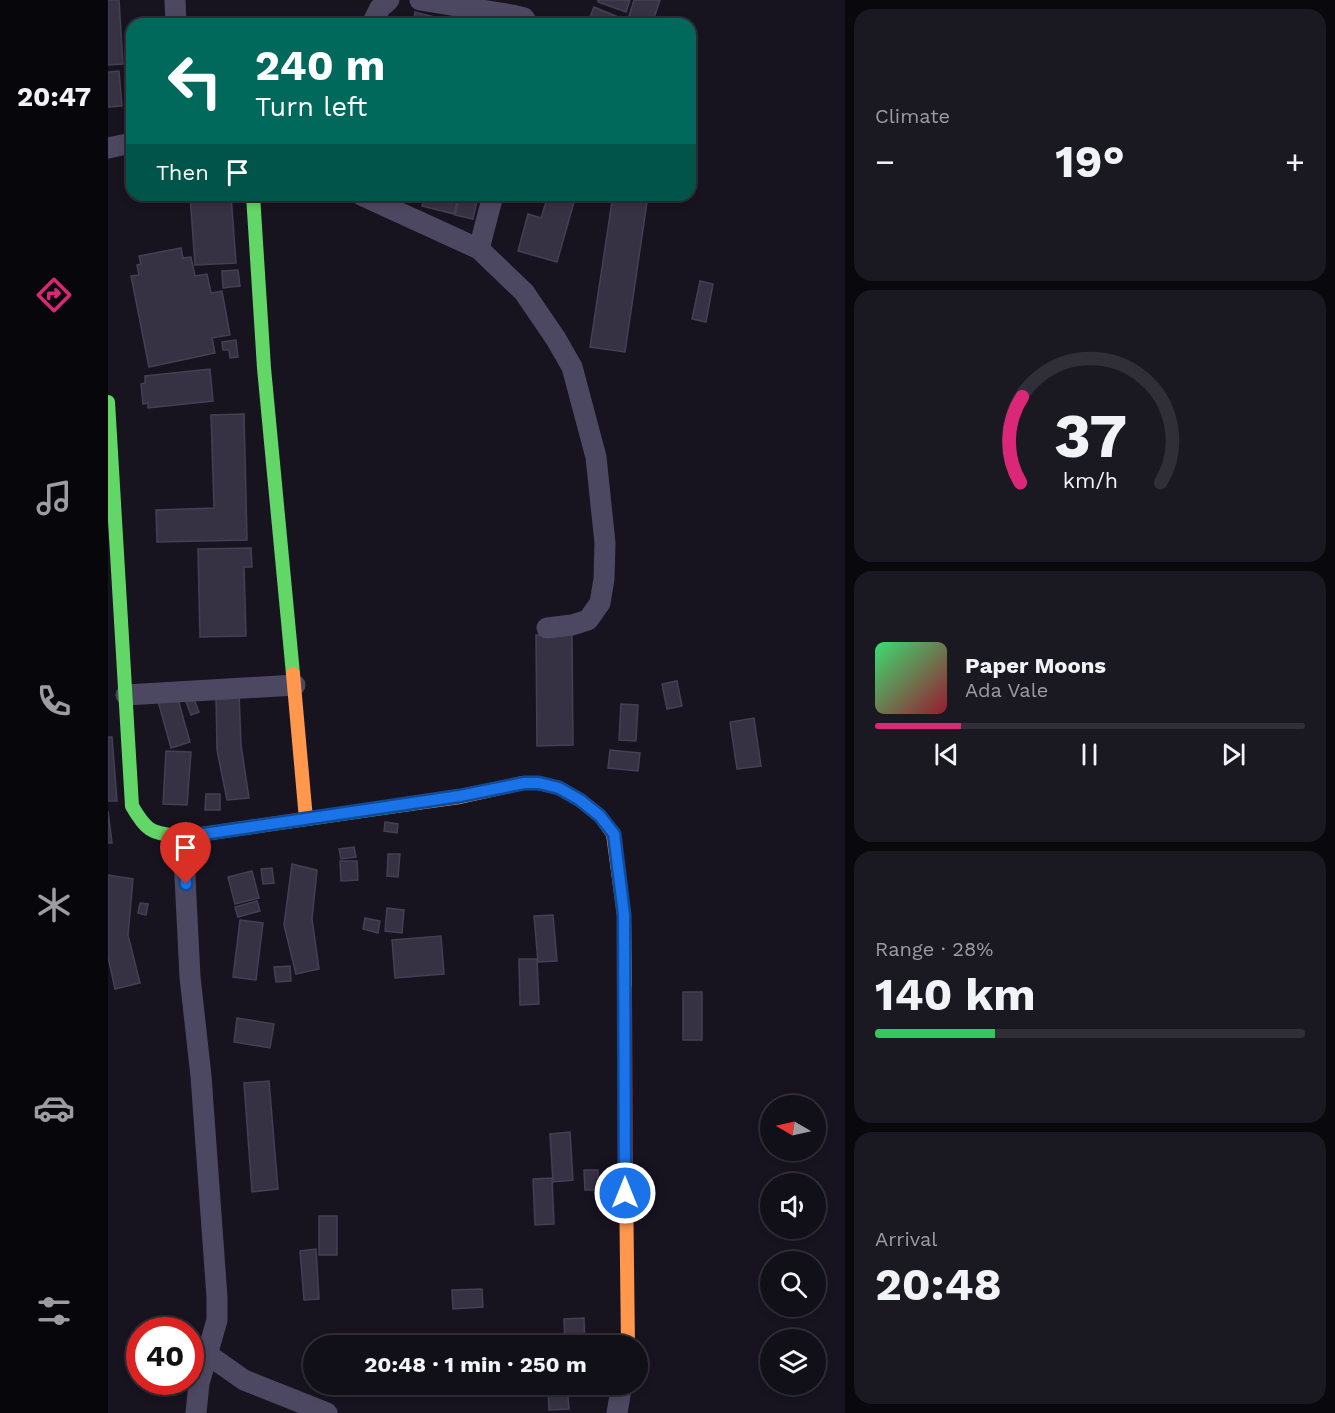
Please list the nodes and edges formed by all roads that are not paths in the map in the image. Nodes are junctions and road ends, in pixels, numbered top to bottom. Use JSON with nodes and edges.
{"nodes":[{"id":1,"x":175,"y":0,"type":"edge"},
{"id":2,"x":389,"y":0,"type":"edge"},
{"id":3,"x":420,"y":0,"type":"edge"},
{"id":4,"x":176,"y":18,"type":"edge"},
{"id":5,"x":375,"y":18,"type":"edge"},
{"id":6,"x":525,"y":18,"type":"edge"},
{"id":7,"x":126,"y":144,"type":"edge"},
{"id":8,"x":108,"y":148,"type":"edge"},
{"id":9,"x":253,"y":201,"type":"edge"},
{"id":10,"x":374,"y":201,"type":"edge"},
{"id":11,"x":491,"y":201,"type":"edge"},
{"id":12,"x":479,"y":249,"type":"junction"},
{"id":13,"x":108,"y":402,"type":"edge"},
{"id":14,"x":547,"y":628,"type":"dead end"},
{"id":15,"x":295,"y":685,"type":"junction"},
{"id":16,"x":126,"y":695,"type":"junction"},
{"id":17,"x":306,"y":819,"type":"junction"},
{"id":18,"x":183,"y":837,"type":"junction"},
{"id":19,"x":628,"y":1335,"type":"edge"},
{"id":20,"x":207,"y":1354,"type":"junction"},
{"id":21,"x":620,"y":1395,"type":"edge"},
{"id":22,"x":196,"y":1413,"type":"edge"},
{"id":23,"x":327,"y":1413,"type":"edge"},
{"id":24,"x":617,"y":1413,"type":"edge"}],
"edges":[{"from":1,"to":4,"type":"street"},
{"from":2,"to":5,"type":"street"},
{"from":3,"to":6,"type":"street"},
{"from":7,"to":8,"type":"street"},
{"from":9,"to":15,"type":"street"},
{"from":10,"to":12,"type":"street"},
{"from":11,"to":12,"type":"street"},
{"from":12,"to":14,"type":"street"},
{"from":13,"to":16,"type":"street"},
{"from":15,"to":16,"type":"street"},
{"from":15,"to":17,"type":"street"},
{"from":16,"to":18,"type":"street"},
{"from":17,"to":18,"type":"street"},
{"from":17,"to":19,"type":"street"},
{"from":18,"to":20,"type":"street"},
{"from":20,"to":22,"type":"street"},
{"from":20,"to":23,"type":"street"},
{"from":21,"to":24,"type":"street"}]}
